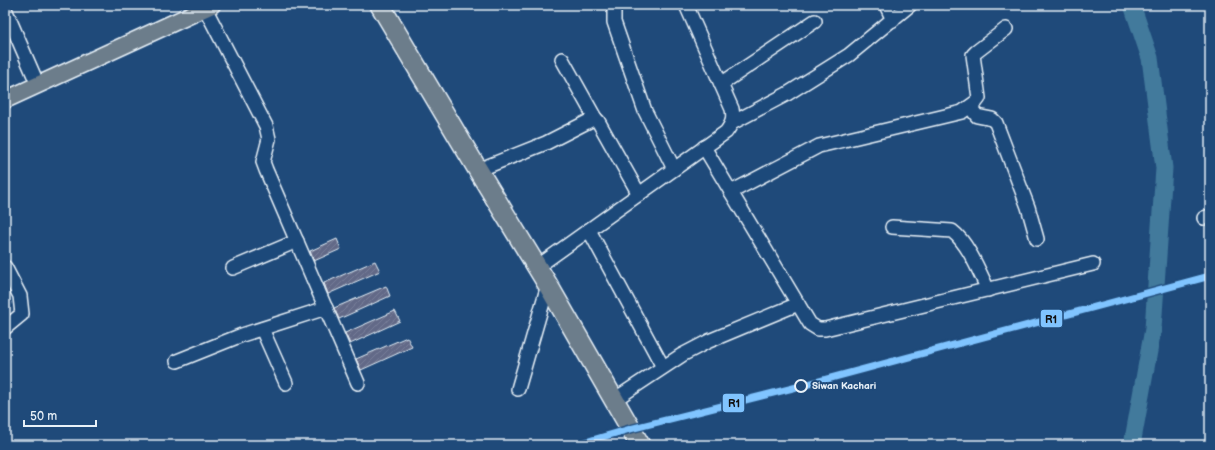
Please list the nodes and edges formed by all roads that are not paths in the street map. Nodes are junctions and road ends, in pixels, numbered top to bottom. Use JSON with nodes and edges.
{"nodes":[{"id":1,"x":380,"y":5,"type":"edge"},
{"id":2,"x":614,"y":5,"type":"edge"},
{"id":3,"x":686,"y":5,"type":"edge"},
{"id":4,"x":886,"y":5,"type":"edge"},
{"id":5,"x":910,"y":5,"type":"edge"},
{"id":6,"x":209,"y":6,"type":"edge"},
{"id":7,"x":5,"y":9,"type":"edge"},
{"id":8,"x":892,"y":20,"type":"junction"},
{"id":9,"x":815,"y":21,"type":"dead end"},
{"id":10,"x":1006,"y":28,"type":"dead end"},
{"id":11,"x":562,"y":60,"type":"dead end"},
{"id":12,"x":721,"y":84,"type":"junction"},
{"id":13,"x":38,"y":85,"type":"junction"},
{"id":14,"x":5,"y":100,"type":"edge"},
{"id":15,"x":970,"y":107,"type":"junction"},
{"id":16,"x":594,"y":118,"type":"junction"},
{"id":17,"x":732,"y":123,"type":"junction"},
{"id":18,"x":704,"y":147,"type":"junction"},
{"id":19,"x":674,"y":169,"type":"junction"},
{"id":20,"x":478,"y":170,"type":"junction"},
{"id":21,"x":731,"y":192,"type":"junction"},
{"id":22,"x":639,"y":194,"type":"junction"},
{"id":23,"x":892,"y":227,"type":"dead end"},
{"id":24,"x":588,"y":230,"type":"junction"},
{"id":25,"x":1037,"y":239,"type":"dead end"},
{"id":26,"x":296,"y":241,"type":"junction"},
{"id":27,"x":1093,"y":264,"type":"dead end"},
{"id":28,"x":5,"y":267,"type":"edge"},
{"id":29,"x":537,"y":267,"type":"junction"},
{"id":30,"x":233,"y":268,"type":"dead end"},
{"id":31,"x":548,"y":286,"type":"junction"},
{"id":32,"x":988,"y":290,"type":"junction"},
{"id":33,"x":798,"y":304,"type":"junction"},
{"id":34,"x":326,"y":308,"type":"junction"},
{"id":35,"x":5,"y":328,"type":"edge"},
{"id":36,"x":262,"y":329,"type":"junction"},
{"id":37,"x":178,"y":361,"type":"dead end"},
{"id":38,"x":663,"y":367,"type":"junction"},
{"id":39,"x":286,"y":383,"type":"dead end"},
{"id":40,"x":358,"y":383,"type":"dead end"},
{"id":41,"x":518,"y":389,"type":"dead end"},
{"id":42,"x":614,"y":400,"type":"junction"},
{"id":43,"x":640,"y":445,"type":"edge"}],
"edges":[{"from":1,"to":20,"type":"highway"},
{"from":2,"to":19,"type":"street"},
{"from":3,"to":12,"type":"street"},
{"from":4,"to":8,"type":"street"},
{"from":5,"to":8,"type":"street"},
{"from":6,"to":13,"type":"main road"},
{"from":6,"to":26,"type":"street"},
{"from":7,"to":13,"type":"street"},
{"from":8,"to":17,"type":"street"},
{"from":9,"to":12,"type":"street"},
{"from":10,"to":15,"type":"street"},
{"from":11,"to":16,"type":"street"},
{"from":12,"to":17,"type":"street"},
{"from":13,"to":14,"type":"main road"},
{"from":15,"to":21,"type":"street"},
{"from":15,"to":25,"type":"street"},
{"from":16,"to":20,"type":"street"},
{"from":16,"to":22,"type":"street"},
{"from":17,"to":18,"type":"street"},
{"from":18,"to":19,"type":"street"},
{"from":18,"to":21,"type":"street"},
{"from":19,"to":22,"type":"street"},
{"from":20,"to":29,"type":"highway"},
{"from":21,"to":33,"type":"street"},
{"from":22,"to":24,"type":"street"},
{"from":23,"to":32,"type":"street"},
{"from":24,"to":29,"type":"street"},
{"from":24,"to":38,"type":"street"},
{"from":26,"to":30,"type":"street"},
{"from":26,"to":34,"type":"street"},
{"from":27,"to":32,"type":"street"},
{"from":28,"to":35,"type":"street"},
{"from":29,"to":31,"type":"highway"},
{"from":31,"to":41,"type":"street"},
{"from":31,"to":42,"type":"highway"},
{"from":32,"to":33,"type":"street"},
{"from":33,"to":38,"type":"street"},
{"from":34,"to":36,"type":"street"},
{"from":34,"to":40,"type":"street"},
{"from":36,"to":37,"type":"street"},
{"from":36,"to":39,"type":"street"},
{"from":38,"to":42,"type":"street"},
{"from":42,"to":43,"type":"highway"}]}
